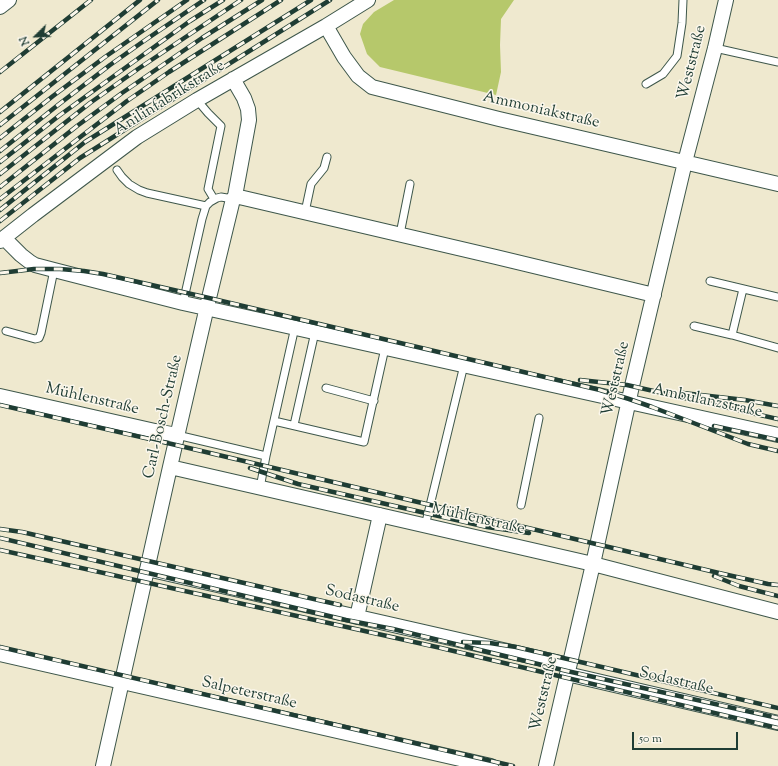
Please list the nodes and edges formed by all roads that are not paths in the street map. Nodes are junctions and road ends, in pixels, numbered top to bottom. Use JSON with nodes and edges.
{"nodes":[{"id":1,"x":8,"y":0,"type":"edge"},
{"id":2,"x":368,"y":0,"type":"edge"},
{"id":3,"x":683,"y":0,"type":"edge"},
{"id":4,"x":726,"y":0,"type":"edge"},
{"id":5,"x":0,"y":7,"type":"edge"},
{"id":6,"x":326,"y":26,"type":"junction"},
{"id":7,"x":715,"y":48,"type":"junction"},
{"id":8,"x":778,"y":62,"type":"edge"},
{"id":9,"x":233,"y":79,"type":"junction"},
{"id":10,"x":646,"y":84,"type":"dead end"},
{"id":11,"x":197,"y":100,"type":"junction"},
{"id":12,"x":327,"y":157,"type":"dead end"},
{"id":13,"x":685,"y":162,"type":"junction"},
{"id":14,"x":117,"y":170,"type":"dead end"},
{"id":15,"x":410,"y":184,"type":"dead end"},
{"id":16,"x":778,"y":184,"type":"edge"},
{"id":17,"x":234,"y":197,"type":"junction"},
{"id":18,"x":214,"y":200,"type":"junction"},
{"id":19,"x":206,"y":206,"type":"junction"},
{"id":20,"x":305,"y":212,"type":"junction"},
{"id":21,"x":400,"y":234,"type":"junction"},
{"id":22,"x":2,"y":239,"type":"edge"},
{"id":23,"x":54,"y":270,"type":"junction"},
{"id":24,"x":710,"y":281,"type":"dead end"},
{"id":25,"x":743,"y":289,"type":"junction"},
{"id":26,"x":654,"y":295,"type":"junction"},
{"id":27,"x":778,"y":297,"type":"edge"},
{"id":28,"x":183,"y":303,"type":"junction"},
{"id":29,"x":207,"y":308,"type":"junction"},
{"id":30,"x":694,"y":326,"type":"dead end"},
{"id":31,"x":295,"y":327,"type":"junction"},
{"id":32,"x":6,"y":331,"type":"dead end"},
{"id":33,"x":315,"y":332,"type":"junction"},
{"id":34,"x":732,"y":335,"type":"junction"},
{"id":35,"x":386,"y":348,"type":"junction"},
{"id":36,"x":778,"y":348,"type":"edge"},
{"id":37,"x":464,"y":365,"type":"junction"},
{"id":38,"x":326,"y":388,"type":"dead end"},
{"id":39,"x":0,"y":396,"type":"edge"},
{"id":40,"x":374,"y":401,"type":"junction"},
{"id":41,"x":628,"y":402,"type":"junction"},
{"id":42,"x":539,"y":418,"type":"dead end"},
{"id":43,"x":274,"y":421,"type":"junction"},
{"id":44,"x":294,"y":426,"type":"junction"},
{"id":45,"x":177,"y":435,"type":"junction"},
{"id":46,"x":778,"y":435,"type":"edge"},
{"id":47,"x":266,"y":456,"type":"junction"},
{"id":48,"x":170,"y":467,"type":"junction"},
{"id":49,"x":260,"y":488,"type":"junction"},
{"id":50,"x":521,"y":505,"type":"dead end"},
{"id":51,"x":380,"y":515,"type":"junction"},
{"id":52,"x":425,"y":526,"type":"junction"},
{"id":53,"x":593,"y":564,"type":"junction"},
{"id":54,"x":147,"y":569,"type":"junction"},
{"id":55,"x":778,"y":612,"type":"edge"},
{"id":56,"x":357,"y":617,"type":"junction"},
{"id":57,"x":0,"y":654,"type":"edge"},
{"id":58,"x":568,"y":670,"type":"junction"},
{"id":59,"x":121,"y":682,"type":"junction"},
{"id":60,"x":778,"y":723,"type":"edge"},
{"id":61,"x":103,"y":766,"type":"edge"},
{"id":62,"x":491,"y":766,"type":"edge"},
{"id":63,"x":546,"y":766,"type":"edge"}],
"edges":[{"from":1,"to":5,"type":"street"},
{"from":2,"to":6,"type":"street","name":"Anilinfabrikstraße"},
{"from":3,"to":10,"type":"lane"},
{"from":4,"to":7,"type":"street","name":"Weststraße"},
{"from":6,"to":9,"type":"street","name":"Anilinfabrikstraße"},
{"from":6,"to":13,"type":"street","name":"Ammoniakstraße"},
{"from":7,"to":8,"type":"lane"},
{"from":7,"to":13,"type":"street","name":"Weststraße"},
{"from":9,"to":11,"type":"street","name":"Anilinfabrikstraße"},
{"from":9,"to":17,"type":"street","name":"Carl-Bosch-Straße"},
{"from":11,"to":18,"type":"lane"},
{"from":11,"to":22,"type":"street","name":"Anilinfabrikstraße"},
{"from":12,"to":20,"type":"lane"},
{"from":13,"to":16,"type":"street","name":"Ammoniakstraße"},
{"from":13,"to":26,"type":"street","name":"Weststraße"},
{"from":14,"to":19,"type":"lane"},
{"from":15,"to":21,"type":"lane"},
{"from":17,"to":18,"type":"lane"},
{"from":17,"to":20,"type":"street"},
{"from":17,"to":29,"type":"street","name":"Carl-Bosch-Straße"},
{"from":18,"to":19,"type":"lane"},
{"from":19,"to":28,"type":"lane"},
{"from":20,"to":21,"type":"street"},
{"from":21,"to":26,"type":"street"},
{"from":22,"to":23,"type":"street","name":"Ambulanzstraße"},
{"from":23,"to":28,"type":"street","name":"Ambulanzstraße"},
{"from":23,"to":32,"type":"lane"},
{"from":24,"to":25,"type":"lane"},
{"from":25,"to":27,"type":"lane"},
{"from":25,"to":34,"type":"lane"},
{"from":26,"to":41,"type":"street","name":"Weststraße"},
{"from":28,"to":29,"type":"street","name":"Ambulanzstraße"},
{"from":29,"to":31,"type":"street","name":"Ambulanzstraße"},
{"from":29,"to":45,"type":"street","name":"Carl-Bosch-Straße"},
{"from":30,"to":34,"type":"lane"},
{"from":31,"to":33,"type":"street","name":"Ambulanzstraße"},
{"from":31,"to":43,"type":"lane"},
{"from":33,"to":35,"type":"street","name":"Ambulanzstraße"},
{"from":33,"to":44,"type":"lane"},
{"from":34,"to":36,"type":"lane"},
{"from":35,"to":37,"type":"street","name":"Ambulanzstraße"},
{"from":35,"to":40,"type":"lane"},
{"from":37,"to":41,"type":"street","name":"Ambulanzstraße"},
{"from":37,"to":52,"type":"lane"},
{"from":38,"to":40,"type":"lane"},
{"from":39,"to":45,"type":"street","name":"Mühlenstraße"},
{"from":40,"to":44,"type":"lane"},
{"from":41,"to":46,"type":"street","name":"Ambulanzstraße"},
{"from":41,"to":53,"type":"street","name":"Weststraße"},
{"from":42,"to":50,"type":"lane"},
{"from":43,"to":44,"type":"lane"},
{"from":43,"to":47,"type":"lane"},
{"from":45,"to":47,"type":"lane"},
{"from":45,"to":48,"type":"street","name":"Carl-Bosch-Straße"},
{"from":47,"to":49,"type":"lane"},
{"from":48,"to":49,"type":"street","name":"Mühlenstraße"},
{"from":48,"to":54,"type":"street","name":"Carl-Bosch-Straße"},
{"from":49,"to":51,"type":"street","name":"Mühlenstraße"},
{"from":51,"to":52,"type":"street","name":"Mühlenstraße"},
{"from":51,"to":56,"type":"street"},
{"from":52,"to":53,"type":"street","name":"Mühlenstraße"},
{"from":53,"to":55,"type":"street","name":"Mühlenstraße"},
{"from":53,"to":58,"type":"street","name":"Weststraße"},
{"from":54,"to":56,"type":"street","name":"Sodastraße"},
{"from":54,"to":59,"type":"street","name":"Carl-Bosch-Straße"},
{"from":56,"to":58,"type":"street","name":"Sodastraße"},
{"from":57,"to":59,"type":"street","name":"Salpeterstraße"},
{"from":58,"to":60,"type":"street","name":"Sodastraße"},
{"from":58,"to":63,"type":"street","name":"Weststraße"},
{"from":59,"to":61,"type":"street","name":"Carl-Bosch-Straße"},
{"from":59,"to":62,"type":"street","name":"Salpeterstraße"}]}
